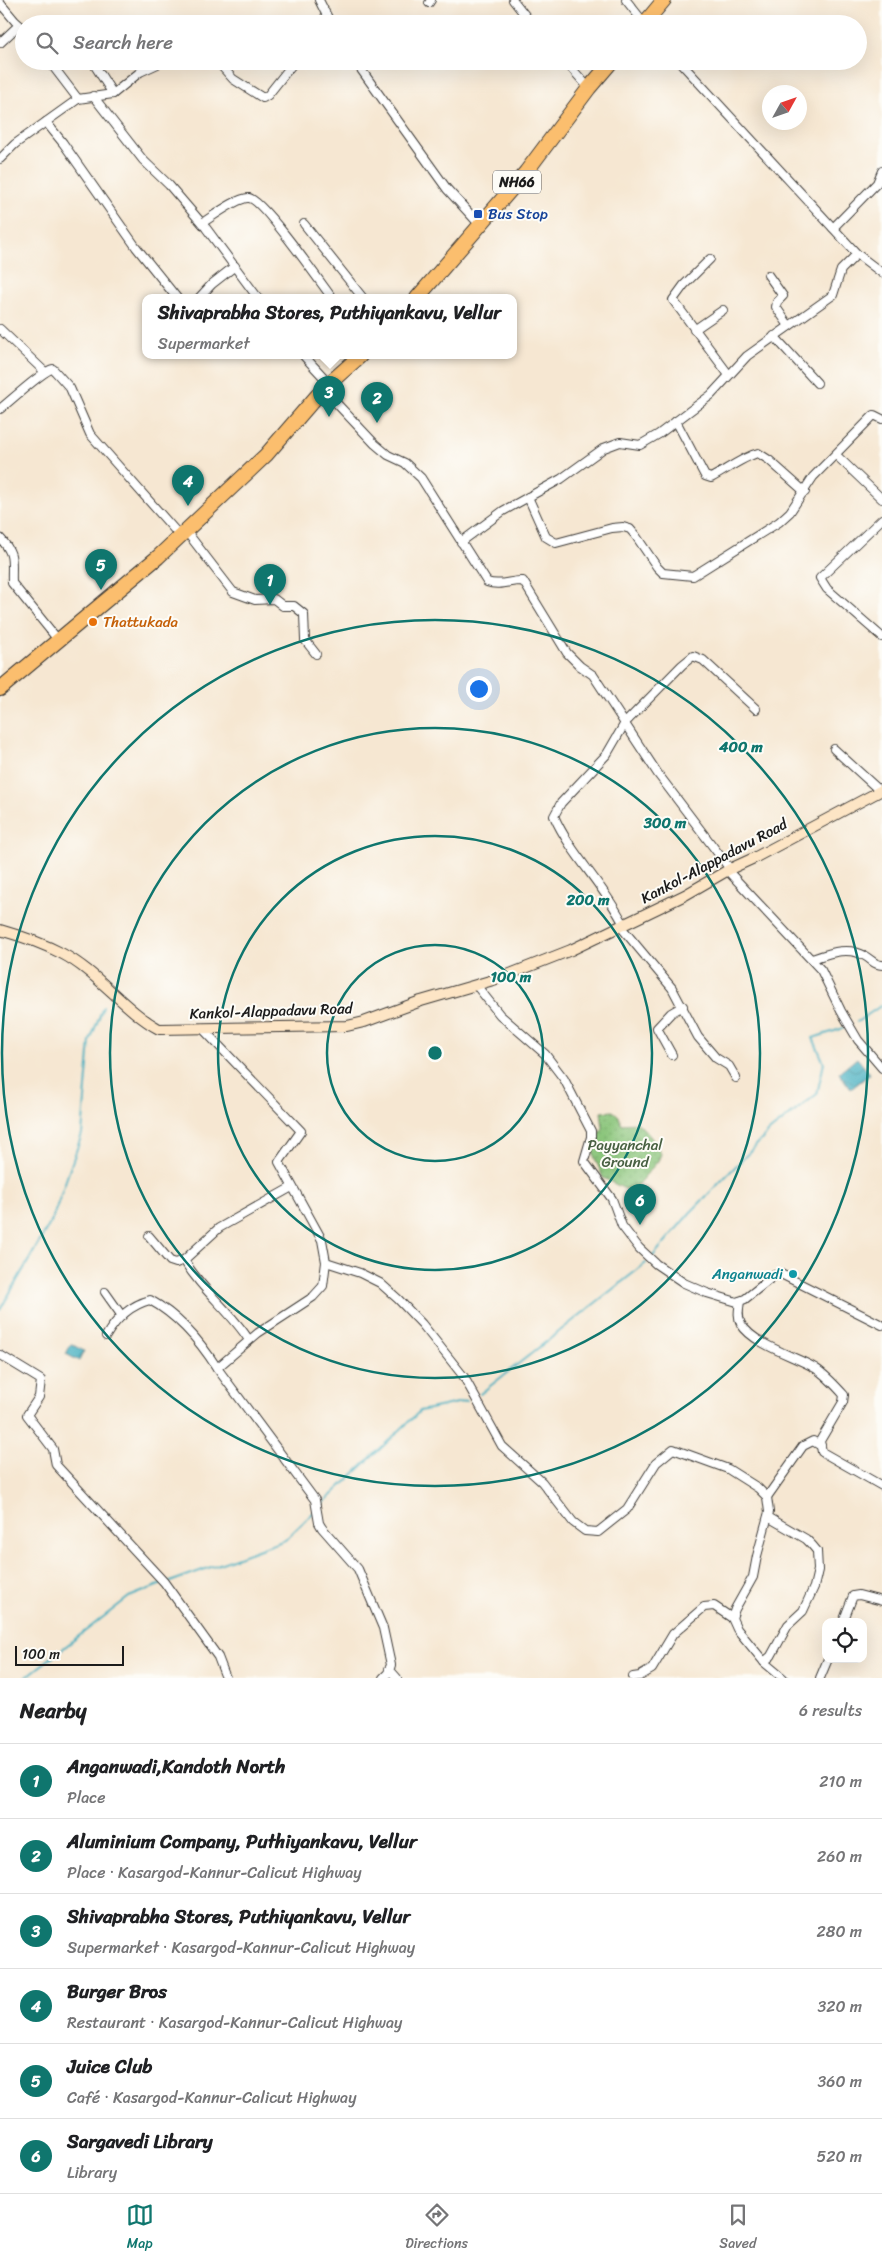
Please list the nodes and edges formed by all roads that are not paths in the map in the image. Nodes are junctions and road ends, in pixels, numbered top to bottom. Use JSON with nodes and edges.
{"nodes":[{"id":1,"x":319,"y":0,"type":"edge"},
{"id":2,"x":513,"y":0,"type":"edge"},
{"id":3,"x":626,"y":0,"type":"edge"},
{"id":4,"x":664,"y":0,"type":"edge"},
{"id":5,"x":0,"y":3,"type":"edge"},
{"id":6,"x":326,"y":15,"type":"edge"},
{"id":7,"x":525,"y":15,"type":"edge"},
{"id":8,"x":638,"y":15,"type":"edge"},
{"id":9,"x":652,"y":15,"type":"edge"},
{"id":10,"x":15,"y":20,"type":"edge"},
{"id":11,"x":15,"y":32,"type":"edge"},
{"id":12,"x":0,"y":43,"type":"edge"},
{"id":13,"x":56,"y":70,"type":"edge"},
{"id":14,"x":98,"y":70,"type":"edge"},
{"id":15,"x":144,"y":70,"type":"edge"},
{"id":16,"x":225,"y":70,"type":"edge"},
{"id":17,"x":288,"y":70,"type":"edge"},
{"id":18,"x":361,"y":70,"type":"edge"},
{"id":19,"x":573,"y":70,"type":"edge"},
{"id":20,"x":604,"y":70,"type":"edge"},
{"id":21,"x":687,"y":70,"type":"edge"},
{"id":22,"x":589,"y":88,"type":"junction"},
{"id":23,"x":114,"y":94,"type":"junction"},
{"id":24,"x":93,"y":96,"type":"junction"},
{"id":25,"x":78,"y":99,"type":"junction"},
{"id":26,"x":46,"y":122,"type":"junction"},
{"id":27,"x":0,"y":159,"type":"edge"},
{"id":28,"x":882,"y":171,"type":"edge"},
{"id":29,"x":202,"y":223,"type":"junction"},
{"id":30,"x":304,"y":224,"type":"dead end"},
{"id":31,"x":480,"y":225,"type":"junction"},
{"id":32,"x":833,"y":228,"type":"junction"},
{"id":33,"x":857,"y":254,"type":"junction"},
{"id":34,"x":710,"y":259,"type":"dead end"},
{"id":35,"x":235,"y":266,"type":"junction"},
{"id":36,"x":882,"y":273,"type":"edge"},
{"id":37,"x":768,"y":276,"type":"dead end"},
{"id":38,"x":174,"y":294,"type":"edge"},
{"id":39,"x":203,"y":294,"type":"edge"},
{"id":40,"x":255,"y":294,"type":"edge"},
{"id":41,"x":329,"y":294,"type":"edge"},
{"id":42,"x":360,"y":294,"type":"edge"},
{"id":43,"x":420,"y":294,"type":"edge"},
{"id":44,"x":723,"y":310,"type":"dead end"},
{"id":45,"x":789,"y":326,"type":"junction"},
{"id":46,"x":0,"y":329,"type":"edge"},
{"id":47,"x":694,"y":330,"type":"junction"},
{"id":48,"x":774,"y":336,"type":"junction"},
{"id":49,"x":306,"y":359,"type":"edge"},
{"id":50,"x":357,"y":359,"type":"edge"},
{"id":51,"x":45,"y":372,"type":"junction"},
{"id":52,"x":729,"y":375,"type":"junction"},
{"id":53,"x":816,"y":383,"type":"dead end"},
{"id":54,"x":326,"y":387,"type":"junction"},
{"id":55,"x":0,"y":409,"type":"edge"},
{"id":56,"x":882,"y":419,"type":"edge"},
{"id":57,"x":676,"y":421,"type":"junction"},
{"id":58,"x":836,"y":455,"type":"junction"},
{"id":59,"x":805,"y":492,"type":"junction"},
{"id":60,"x":528,"y":497,"type":"junction"},
{"id":61,"x":882,"y":498,"type":"edge"},
{"id":62,"x":882,"y":519,"type":"edge"},
{"id":63,"x":183,"y":533,"type":"junction"},
{"id":64,"x":0,"y":538,"type":"edge"},
{"id":65,"x":461,"y":542,"type":"junction"},
{"id":66,"x":882,"y":637,"type":"edge"},
{"id":67,"x":59,"y":642,"type":"junction"},
{"id":68,"x":316,"y":654,"type":"dead end"},
{"id":69,"x":0,"y":689,"type":"edge"},
{"id":70,"x":756,"y":709,"type":"dead end"},
{"id":71,"x":625,"y":724,"type":"junction"},
{"id":72,"x":834,"y":749,"type":"dead end"},
{"id":73,"x":881,"y":790,"type":"edge"},
{"id":74,"x":729,"y":870,"type":"junction"},
{"id":75,"x":622,"y":926,"type":"junction"},
{"id":76,"x":0,"y":930,"type":"edge"},
{"id":77,"x":812,"y":959,"type":"junction"},
{"id":78,"x":882,"y":965,"type":"edge"},
{"id":79,"x":476,"y":985,"type":"junction"},
{"id":80,"x":683,"y":1006,"type":"junction"},
{"id":81,"x":202,"y":1028,"type":"junction"},
{"id":82,"x":672,"y":1054,"type":"dead end"},
{"id":83,"x":882,"y":1068,"type":"edge"},
{"id":84,"x":736,"y":1078,"type":"dead end"},
{"id":85,"x":292,"y":1187,"type":"junction"},
{"id":86,"x":148,"y":1236,"type":"dead end"},
{"id":87,"x":184,"y":1260,"type":"junction"},
{"id":88,"x":326,"y":1262,"type":"junction"},
{"id":89,"x":105,"y":1292,"type":"dead end"},
{"id":90,"x":740,"y":1301,"type":"junction"},
{"id":91,"x":122,"y":1316,"type":"junction"},
{"id":92,"x":882,"y":1325,"type":"edge"},
{"id":93,"x":106,"y":1336,"type":"dead end"},
{"id":94,"x":249,"y":1340,"type":"junction"},
{"id":95,"x":0,"y":1355,"type":"edge"},
{"id":96,"x":218,"y":1368,"type":"junction"},
{"id":97,"x":821,"y":1446,"type":"junction"},
{"id":98,"x":882,"y":1486,"type":"edge"},
{"id":99,"x":767,"y":1497,"type":"junction"},
{"id":100,"x":768,"y":1517,"type":"junction"},
{"id":101,"x":882,"y":1601,"type":"edge"},
{"id":102,"x":732,"y":1618,"type":"junction"},
{"id":103,"x":844,"y":1618,"type":"edge"},
{"id":104,"x":764,"y":1662,"type":"junction"},
{"id":105,"x":826,"y":1663,"type":"edge"},
{"id":106,"x":389,"y":1669,"type":"junction"},
{"id":107,"x":226,"y":1678,"type":"edge"},
{"id":108,"x":383,"y":1678,"type":"edge"},
{"id":109,"x":397,"y":1678,"type":"edge"},
{"id":110,"x":633,"y":1678,"type":"edge"},
{"id":111,"x":783,"y":1678,"type":"edge"},
{"id":112,"x":820,"y":1678,"type":"edge"}],
"edges":[{"from":1,"to":6,"type":"street"},
{"from":2,"to":7,"type":"street"},
{"from":3,"to":8,"type":"street"},
{"from":4,"to":9,"type":"highway"},
{"from":5,"to":10,"type":"street"},
{"from":11,"to":12,"type":"street"},
{"from":13,"to":25,"type":"street"},
{"from":14,"to":23,"type":"street"},
{"from":15,"to":23,"type":"street"},
{"from":16,"to":17,"type":"street"},
{"from":18,"to":31,"type":"street"},
{"from":19,"to":22,"type":"street"},
{"from":20,"to":22,"type":"highway","number":"NH66"},
{"from":21,"to":32,"type":"street"},
{"from":22,"to":31,"type":"highway","number":"NH66"},
{"from":23,"to":24,"type":"street"},
{"from":24,"to":25,"type":"street"},
{"from":24,"to":29,"type":"street"},
{"from":25,"to":26,"type":"street"},
{"from":26,"to":27,"type":"street"},
{"from":26,"to":38,"type":"street"},
{"from":28,"to":32,"type":"street"},
{"from":29,"to":35,"type":"street"},
{"from":29,"to":41,"type":"street"},
{"from":30,"to":42,"type":"street"},
{"from":31,"to":43,"type":"highway","number":"NH66"},
{"from":32,"to":33,"type":"street"},
{"from":33,"to":36,"type":"street"},
{"from":33,"to":45,"type":"street"},
{"from":34,"to":47,"type":"street"},
{"from":35,"to":39,"type":"street"},
{"from":35,"to":40,"type":"street"},
{"from":37,"to":45,"type":"street"},
{"from":44,"to":47,"type":"street"},
{"from":45,"to":48,"type":"street"},
{"from":46,"to":51,"type":"street"},
{"from":47,"to":52,"type":"street"},
{"from":48,"to":52,"type":"street"},
{"from":48,"to":53,"type":"street"},
{"from":49,"to":54,"type":"street"},
{"from":50,"to":54,"type":"highway"},
{"from":51,"to":55,"type":"street"},
{"from":51,"to":63,"type":"street"},
{"from":52,"to":57,"type":"street"},
{"from":54,"to":63,"type":"highway"},
{"from":54,"to":65,"type":"street"},
{"from":56,"to":58,"type":"street"},
{"from":57,"to":59,"type":"street"},
{"from":57,"to":60,"type":"street"},
{"from":58,"to":59,"type":"street"},
{"from":58,"to":61,"type":"street"},
{"from":59,"to":60,"type":"street"},
{"from":60,"to":65,"type":"street"},
{"from":62,"to":66,"type":"street"},
{"from":63,"to":67,"type":"highway"},
{"from":63,"to":68,"type":"street"},
{"from":64,"to":67,"type":"street"},
{"from":65,"to":71,"type":"street"},
{"from":67,"to":69,"type":"highway"},
{"from":70,"to":71,"type":"street"},
{"from":71,"to":74,"type":"street"},
{"from":71,"to":75,"type":"street"},
{"from":72,"to":73,"type":"street"},
{"from":73,"to":74,"type":"main road","name":"Kankol-Alappadavu Road"},
{"from":74,"to":75,"type":"main road","name":"Kankol-Alappadavu Road"},
{"from":74,"to":77,"type":"street"},
{"from":75,"to":79,"type":"main road","name":"Kankol-Alappadavu Road"},
{"from":75,"to":80,"type":"street"},
{"from":76,"to":81,"type":"main road","name":"Kankol-Alappadavu Road"},
{"from":77,"to":78,"type":"street"},
{"from":77,"to":83,"type":"street"},
{"from":79,"to":81,"type":"main road","name":"Kankol-Alappadavu Road"},
{"from":79,"to":90,"type":"street"},
{"from":80,"to":82,"type":"street"},
{"from":80,"to":84,"type":"street"},
{"from":81,"to":85,"type":"street"},
{"from":85,"to":87,"type":"street"},
{"from":85,"to":88,"type":"street"},
{"from":86,"to":87,"type":"street"},
{"from":87,"to":94,"type":"street"},
{"from":88,"to":94,"type":"street"},
{"from":88,"to":99,"type":"street"},
{"from":89,"to":91,"type":"street"},
{"from":90,"to":92,"type":"street"},
{"from":90,"to":97,"type":"street"},
{"from":91,"to":93,"type":"street"},
{"from":91,"to":96,"type":"street"},
{"from":94,"to":96,"type":"street"},
{"from":95,"to":107,"type":"street"},
{"from":96,"to":106,"type":"street"},
{"from":97,"to":98,"type":"street"},
{"from":97,"to":99,"type":"street"},
{"from":99,"to":100,"type":"street"},
{"from":100,"to":102,"type":"street"},
{"from":100,"to":104,"type":"street"},
{"from":101,"to":103,"type":"street"},
{"from":102,"to":104,"type":"street"},
{"from":102,"to":110,"type":"street"},
{"from":104,"to":111,"type":"street"},
{"from":105,"to":112,"type":"street"},
{"from":106,"to":108,"type":"street"},
{"from":106,"to":109,"type":"street"}]}
